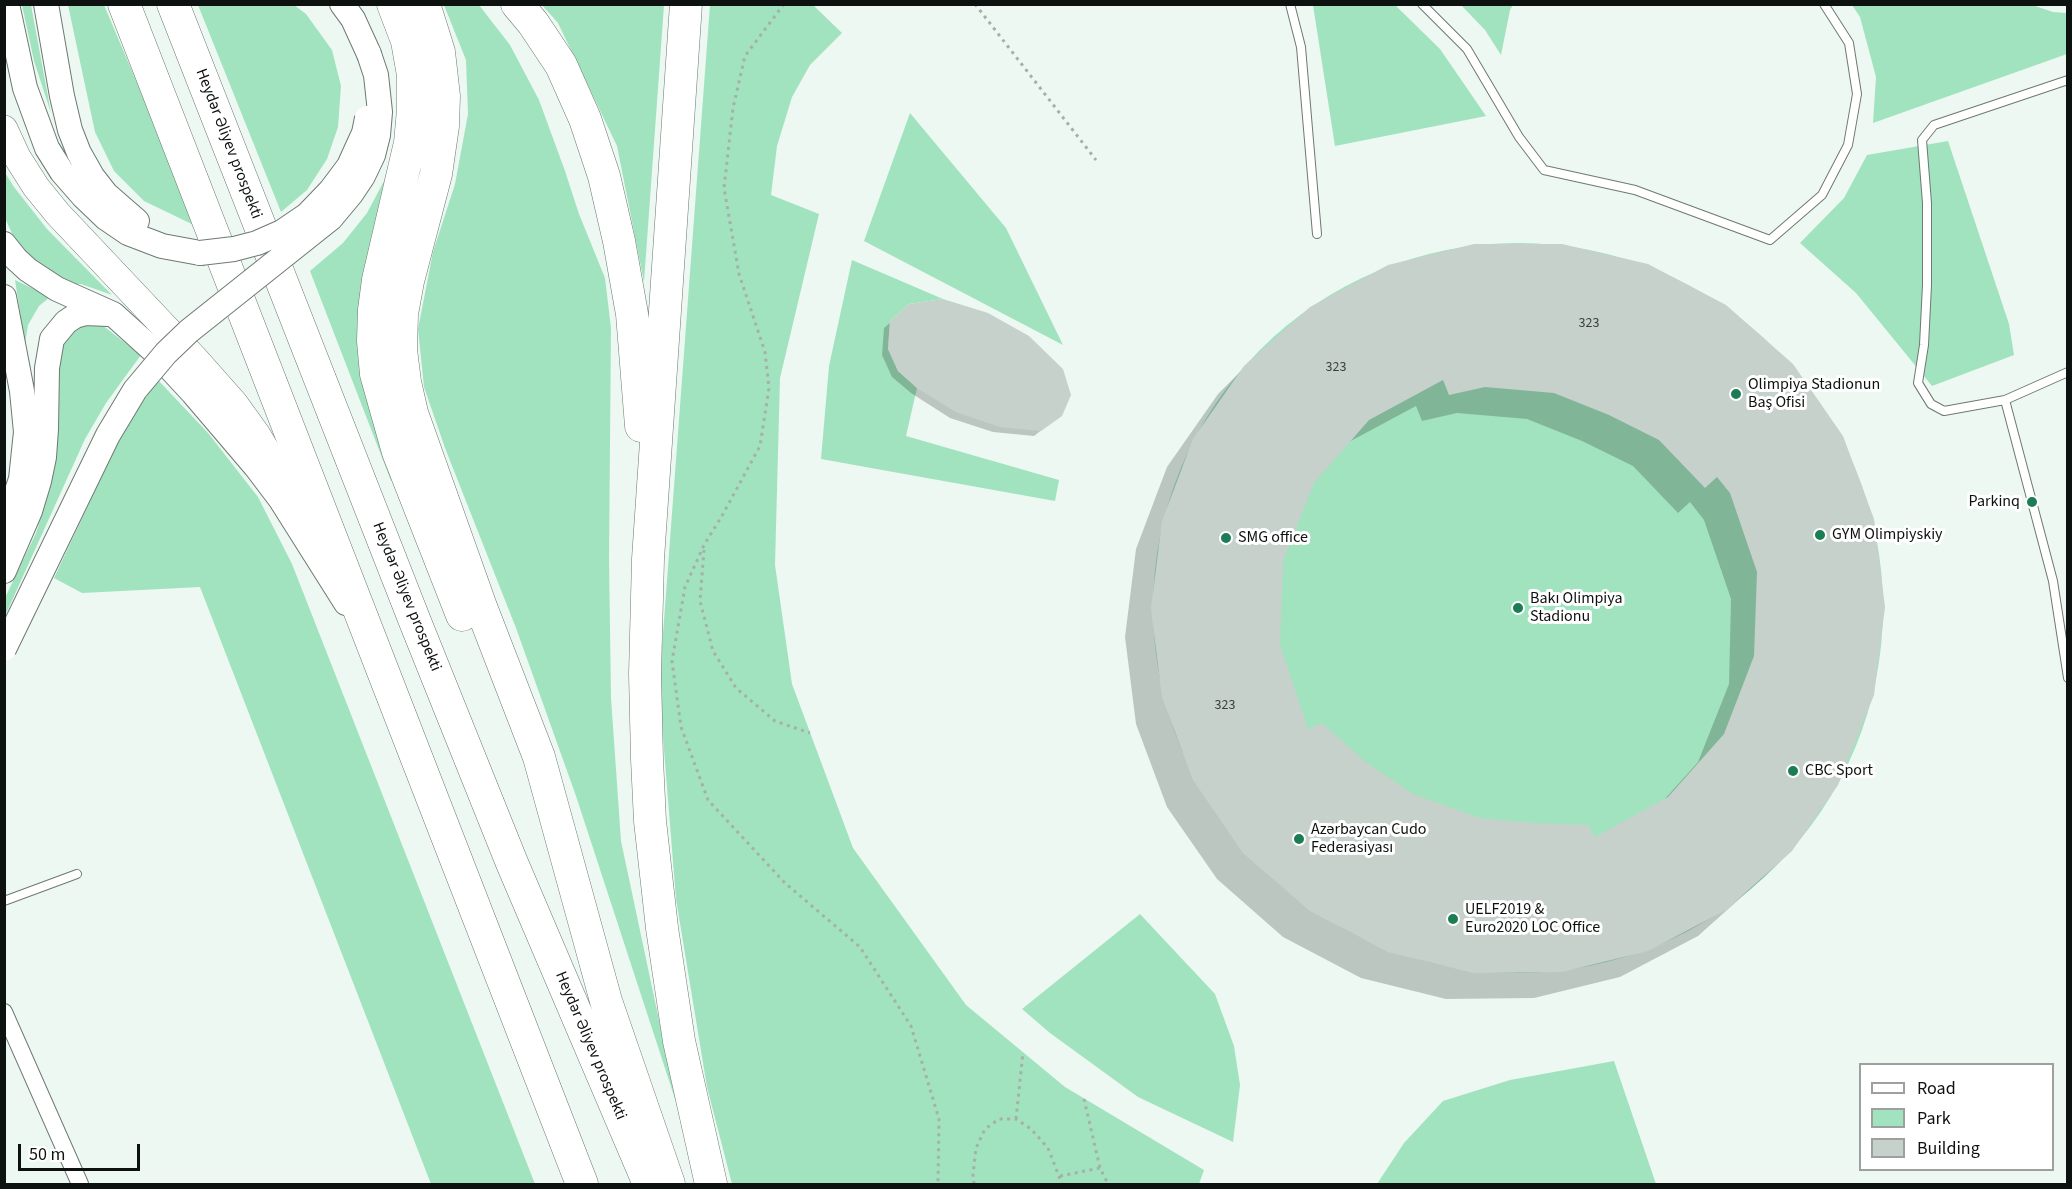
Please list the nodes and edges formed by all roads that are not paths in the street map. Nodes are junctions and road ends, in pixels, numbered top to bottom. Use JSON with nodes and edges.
{"nodes":[{"id":1,"x":7,"y":4,"type":"edge"},
{"id":2,"x":46,"y":4,"type":"edge"},
{"id":3,"x":124,"y":4,"type":"edge"},
{"id":4,"x":173,"y":4,"type":"edge"},
{"id":5,"x":342,"y":4,"type":"edge"},
{"id":6,"x":393,"y":4,"type":"edge"},
{"id":7,"x":424,"y":4,"type":"edge"},
{"id":8,"x":517,"y":4,"type":"edge"},
{"id":9,"x":686,"y":4,"type":"edge"},
{"id":10,"x":1290,"y":4,"type":"edge"},
{"id":11,"x":1422,"y":4,"type":"edge"},
{"id":12,"x":1824,"y":4,"type":"edge"},
{"id":13,"x":369,"y":54,"type":"junction"},
{"id":14,"x":2067,"y":80,"type":"edge"},
{"id":15,"x":4,"y":129,"type":"edge"},
{"id":16,"x":1317,"y":234,"type":"dead end"},
{"id":17,"x":4,"y":244,"type":"edge"},
{"id":18,"x":200,"y":253,"type":"junction"},
{"id":19,"x":4,"y":297,"type":"edge"},
{"id":20,"x":113,"y":314,"type":"junction"},
{"id":21,"x":2067,"y":372,"type":"edge"},
{"id":22,"x":2005,"y":400,"type":"junction"},
{"id":23,"x":4,"y":529,"type":"edge"},
{"id":24,"x":648,"y":558,"type":"junction"},
{"id":25,"x":4,"y":571,"type":"edge"},
{"id":26,"x":4,"y":649,"type":"edge"},
{"id":27,"x":374,"y":649,"type":"junction"},
{"id":28,"x":2067,"y":678,"type":"edge"},
{"id":29,"x":77,"y":874,"type":"dead end"},
{"id":30,"x":4,"y":901,"type":"edge"},
{"id":31,"x":606,"y":1001,"type":"junction"},
{"id":32,"x":4,"y":1012,"type":"edge"},
{"id":33,"x":80,"y":1185,"type":"edge"},
{"id":34,"x":582,"y":1185,"type":"edge"},
{"id":35,"x":649,"y":1185,"type":"edge"},
{"id":36,"x":670,"y":1185,"type":"edge"},
{"id":37,"x":711,"y":1185,"type":"edge"}],
"edges":[{"from":1,"to":18,"type":"main road"},
{"from":2,"to":18,"type":"main road"},
{"from":3,"to":27,"type":"highway"},
{"from":4,"to":35,"type":"highway","name":"Heydər Əliyev prospekti"},
{"from":5,"to":13,"type":"main road"},
{"from":6,"to":31,"type":"highway"},
{"from":7,"to":31,"type":"highway"},
{"from":8,"to":24,"type":"highway"},
{"from":9,"to":24,"type":"highway"},
{"from":10,"to":16,"type":"lane"},
{"from":11,"to":12,"type":"lane"},
{"from":13,"to":18,"type":"main road","bridge":true},
{"from":13,"to":26,"type":"main road","bridge":true},
{"from":14,"to":22,"type":"lane"},
{"from":15,"to":27,"type":"main road"},
{"from":17,"to":20,"type":"main road"},
{"from":19,"to":23,"type":"main road"},
{"from":20,"to":25,"type":"main road"},
{"from":20,"to":27,"type":"main road"},
{"from":21,"to":22,"type":"lane"},
{"from":22,"to":28,"type":"lane"},
{"from":24,"to":37,"type":"highway"},
{"from":27,"to":34,"type":"highway"},
{"from":29,"to":30,"type":"lane"},
{"from":31,"to":36,"type":"highway"},
{"from":32,"to":33,"type":"street"}]}
